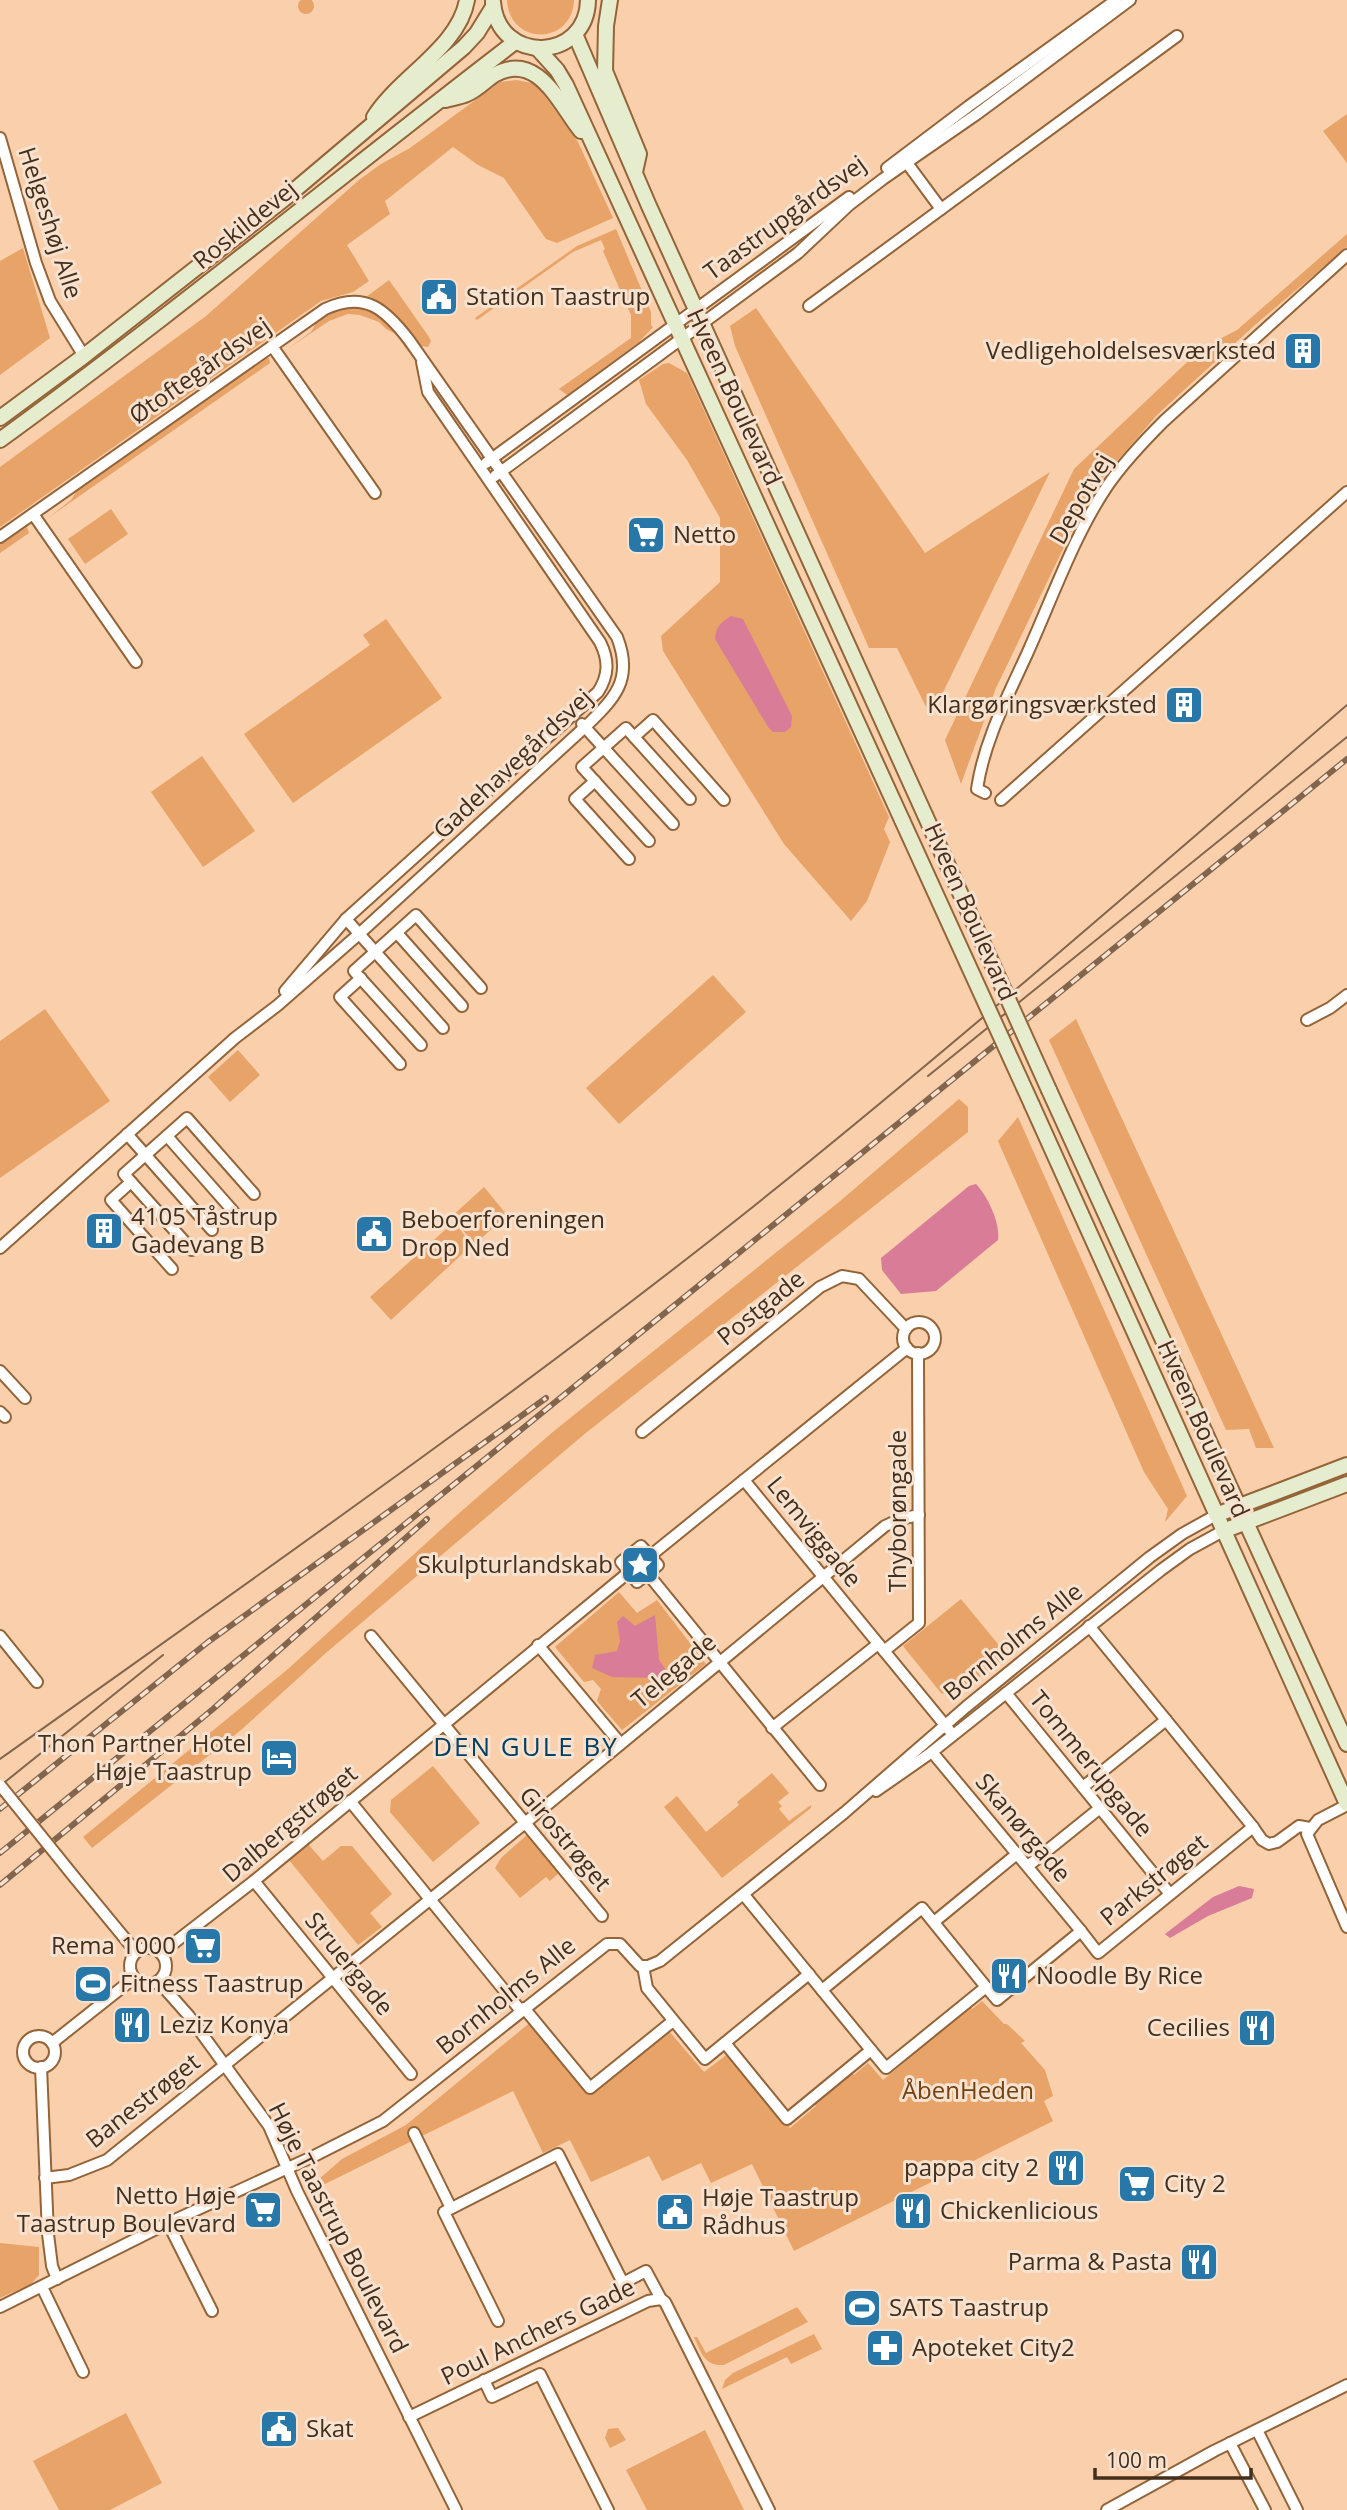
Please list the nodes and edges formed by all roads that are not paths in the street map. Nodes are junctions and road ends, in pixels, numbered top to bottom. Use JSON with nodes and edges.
{"nodes":[{"id":1,"x":467,"y":0,"type":"edge"},
{"id":2,"x":588,"y":0,"type":"edge"},
{"id":3,"x":610,"y":0,"type":"edge"},
{"id":4,"x":1116,"y":0,"type":"edge"},
{"id":5,"x":1130,"y":0,"type":"edge"},
{"id":6,"x":493,"y":3,"type":"edge"},
{"id":7,"x":575,"y":34,"type":"junction"},
{"id":8,"x":1177,"y":36,"type":"dead end"},
{"id":9,"x":515,"y":42,"type":"junction"},
{"id":10,"x":537,"y":48,"type":"junction"},
{"id":11,"x":441,"y":101,"type":"junction"},
{"id":12,"x":366,"y":130,"type":"junction"},
{"id":13,"x":0,"y":138,"type":"edge"},
{"id":14,"x":597,"y":151,"type":"junction"},
{"id":15,"x":907,"y":163,"type":"junction"},
{"id":16,"x":635,"y":172,"type":"junction"},
{"id":17,"x":941,"y":209,"type":"junction"},
{"id":18,"x":1347,"y":256,"type":"edge"},
{"id":19,"x":809,"y":306,"type":"dead end"},
{"id":20,"x":697,"y":308,"type":"junction"},
{"id":21,"x":704,"y":323,"type":"junction"},
{"id":22,"x":675,"y":324,"type":"junction"},
{"id":23,"x":682,"y":338,"type":"junction"},
{"id":24,"x":272,"y":346,"type":"junction"},
{"id":25,"x":84,"y":356,"type":"junction"},
{"id":26,"x":421,"y":357,"type":"junction"},
{"id":27,"x":0,"y":418,"type":"edge"},
{"id":28,"x":0,"y":440,"type":"edge"},
{"id":29,"x":492,"y":459,"type":"junction"},
{"id":30,"x":478,"y":468,"type":"junction"},
{"id":31,"x":501,"y":472,"type":"junction"},
{"id":32,"x":487,"y":482,"type":"junction"},
{"id":33,"x":1347,"y":492,"type":"edge"},
{"id":34,"x":375,"y":493,"type":"dead end"},
{"id":35,"x":33,"y":514,"type":"junction"},
{"id":36,"x":0,"y":537,"type":"edge"},
{"id":37,"x":136,"y":662,"type":"dead end"},
{"id":38,"x":573,"y":714,"type":"junction"},
{"id":39,"x":585,"y":727,"type":"junction"},
{"id":40,"x":634,"y":737,"type":"junction"},
{"id":41,"x":603,"y":748,"type":"junction"},
{"id":42,"x":595,"y":781,"type":"junction"},
{"id":43,"x":985,"y":793,"type":"dead end"},
{"id":44,"x":690,"y":799,"type":"dead end"},
{"id":45,"x":724,"y":800,"type":"dead end"},
{"id":46,"x":1000,"y":800,"type":"dead end"},
{"id":47,"x":673,"y":824,"type":"dead end"},
{"id":48,"x":649,"y":841,"type":"dead end"},
{"id":49,"x":629,"y":859,"type":"dead end"},
{"id":50,"x":346,"y":919,"type":"junction"},
{"id":51,"x":397,"y":933,"type":"junction"},
{"id":52,"x":359,"y":934,"type":"junction"},
{"id":53,"x":374,"y":953,"type":"junction"},
{"id":54,"x":361,"y":978,"type":"junction"},
{"id":55,"x":481,"y":988,"type":"dead end"},
{"id":56,"x":1347,"y":995,"type":"edge"},
{"id":57,"x":462,"y":1006,"type":"dead end"},
{"id":58,"x":259,"y":1018,"type":"junction"},
{"id":59,"x":1307,"y":1020,"type":"dead end"},
{"id":60,"x":443,"y":1028,"type":"dead end"},
{"id":61,"x":421,"y":1045,"type":"dead end"},
{"id":62,"x":400,"y":1064,"type":"dead end"},
{"id":63,"x":128,"y":1134,"type":"junction"},
{"id":64,"x":167,"y":1136,"type":"junction"},
{"id":65,"x":145,"y":1155,"type":"junction"},
{"id":66,"x":131,"y":1182,"type":"junction"},
{"id":67,"x":254,"y":1194,"type":"dead end"},
{"id":68,"x":233,"y":1211,"type":"dead end"},
{"id":69,"x":212,"y":1230,"type":"dead end"},
{"id":70,"x":0,"y":1248,"type":"edge"},
{"id":71,"x":192,"y":1250,"type":"dead end"},
{"id":72,"x":172,"y":1269,"type":"dead end"},
{"id":73,"x":905,"y":1329,"type":"junction"},
{"id":74,"x":906,"y":1348,"type":"junction"},
{"id":75,"x":918,"y":1353,"type":"junction"},
{"id":76,"x":0,"y":1371,"type":"edge"},
{"id":77,"x":25,"y":1398,"type":"dead end"},
{"id":78,"x":642,"y":1432,"type":"dead end"},
{"id":79,"x":1347,"y":1465,"type":"edge"},
{"id":80,"x":744,"y":1480,"type":"junction"},
{"id":81,"x":1347,"y":1485,"type":"edge"},
{"id":82,"x":1240,"y":1506,"type":"junction"},
{"id":83,"x":919,"y":1515,"type":"junction"},
{"id":84,"x":1216,"y":1516,"type":"junction"},
{"id":85,"x":1247,"y":1522,"type":"junction"},
{"id":86,"x":1223,"y":1531,"type":"junction"},
{"id":87,"x":650,"y":1556,"type":"junction"},
{"id":88,"x":629,"y":1572,"type":"junction"},
{"id":89,"x":648,"y":1574,"type":"junction"},
{"id":90,"x":823,"y":1576,"type":"junction"},
{"id":91,"x":1089,"y":1626,"type":"junction"},
{"id":92,"x":0,"y":1636,"type":"edge"},
{"id":93,"x":371,"y":1636,"type":"dead end"},
{"id":94,"x":538,"y":1646,"type":"junction"},
{"id":95,"x":881,"y":1647,"type":"junction"},
{"id":96,"x":719,"y":1661,"type":"junction"},
{"id":97,"x":37,"y":1682,"type":"dead end"},
{"id":98,"x":1006,"y":1693,"type":"junction"},
{"id":99,"x":1166,"y":1720,"type":"junction"},
{"id":100,"x":443,"y":1724,"type":"junction"},
{"id":101,"x":945,"y":1725,"type":"junction"},
{"id":102,"x":772,"y":1728,"type":"junction"},
{"id":103,"x":954,"y":1735,"type":"junction"},
{"id":104,"x":620,"y":1743,"type":"junction"},
{"id":105,"x":1347,"y":1744,"type":"edge"},
{"id":106,"x":932,"y":1752,"type":"junction"},
{"id":107,"x":0,"y":1784,"type":"edge"},
{"id":108,"x":820,"y":1785,"type":"dead end"},
{"id":109,"x":1083,"y":1787,"type":"junction"},
{"id":110,"x":350,"y":1801,"type":"junction"},
{"id":111,"x":1347,"y":1804,"type":"edge"},
{"id":112,"x":1100,"y":1808,"type":"junction"},
{"id":113,"x":844,"y":1812,"type":"junction"},
{"id":114,"x":525,"y":1823,"type":"junction"},
{"id":115,"x":1253,"y":1827,"type":"junction"},
{"id":116,"x":1310,"y":1828,"type":"junction"},
{"id":117,"x":1018,"y":1853,"type":"junction"},
{"id":118,"x":1028,"y":1866,"type":"junction"},
{"id":119,"x":254,"y":1881,"type":"junction"},
{"id":120,"x":1170,"y":1894,"type":"junction"},
{"id":121,"x":744,"y":1895,"type":"junction"},
{"id":122,"x":430,"y":1900,"type":"junction"},
{"id":123,"x":603,"y":1916,"type":"dead end"},
{"id":124,"x":934,"y":1922,"type":"junction"},
{"id":125,"x":1347,"y":1927,"type":"edge"},
{"id":126,"x":1081,"y":1931,"type":"junction"},
{"id":127,"x":136,"y":1952,"type":"junction"},
{"id":128,"x":161,"y":1953,"type":"junction"},
{"id":129,"x":643,"y":1966,"type":"junction"},
{"id":130,"x":809,"y":1975,"type":"junction"},
{"id":131,"x":134,"y":1978,"type":"junction"},
{"id":132,"x":333,"y":1978,"type":"junction"},
{"id":133,"x":158,"y":1980,"type":"junction"},
{"id":134,"x":986,"y":1987,"type":"junction"},
{"id":135,"x":822,"y":1990,"type":"junction"},
{"id":136,"x":523,"y":2010,"type":"junction"},
{"id":137,"x":673,"y":2021,"type":"junction"},
{"id":138,"x":52,"y":2043,"type":"junction"},
{"id":139,"x":725,"y":2043,"type":"junction"},
{"id":140,"x":871,"y":2050,"type":"junction"},
{"id":141,"x":225,"y":2064,"type":"junction"},
{"id":142,"x":41,"y":2067,"type":"junction"},
{"id":143,"x":411,"y":2074,"type":"dead end"},
{"id":144,"x":414,"y":2133,"type":"dead end"},
{"id":145,"x":288,"y":2168,"type":"junction"},
{"id":146,"x":45,"y":2178,"type":"junction"},
{"id":147,"x":451,"y":2208,"type":"junction"},
{"id":148,"x":168,"y":2222,"type":"junction"},
{"id":149,"x":57,"y":2279,"type":"junction"},
{"id":150,"x":42,"y":2287,"type":"junction"},
{"id":151,"x":661,"y":2299,"type":"junction"},
{"id":152,"x":0,"y":2307,"type":"edge"},
{"id":153,"x":212,"y":2311,"type":"dead end"},
{"id":154,"x":498,"y":2321,"type":"dead end"},
{"id":155,"x":83,"y":2372,"type":"dead end"},
{"id":156,"x":484,"y":2380,"type":"junction"},
{"id":157,"x":1347,"y":2385,"type":"edge"},
{"id":158,"x":409,"y":2417,"type":"junction"},
{"id":159,"x":1257,"y":2430,"type":"junction"},
{"id":160,"x":1230,"y":2443,"type":"junction"},
{"id":161,"x":456,"y":2510,"type":"edge"},
{"id":162,"x":608,"y":2510,"type":"edge"},
{"id":163,"x":769,"y":2510,"type":"edge"},
{"id":164,"x":1107,"y":2510,"type":"edge"},
{"id":165,"x":1265,"y":2510,"type":"edge"},
{"id":166,"x":1297,"y":2510,"type":"edge"}],
"edges":[{"from":1,"to":12,"type":"street"},
{"from":2,"to":7,"type":"street"},
{"from":3,"to":16,"type":"street"},
{"from":4,"to":20,"type":"street","name":"Taastrupgårdsvej"},
{"from":5,"to":15,"type":"street","name":"Taastrupgårdsvej"},
{"from":6,"to":9,"type":"street"},
{"from":6,"to":12,"type":"street","name":"Roskildevej"},
{"from":7,"to":10,"type":"street"},
{"from":7,"to":16,"type":"street","name":"Hveen Boulevard"},
{"from":8,"to":17,"type":"street"},
{"from":9,"to":10,"type":"street"},
{"from":9,"to":11,"type":"street","name":"Roskildevej"},
{"from":10,"to":14,"type":"street","name":"Hveen Boulevard"},
{"from":11,"to":14,"type":"street"},
{"from":11,"to":28,"type":"street","name":"Roskildevej"},
{"from":12,"to":25,"type":"street","name":"Roskildevej"},
{"from":13,"to":25,"type":"street","name":"Helgeshøj Alle"},
{"from":14,"to":22,"type":"street","name":"Hveen Boulevard"},
{"from":15,"to":17,"type":"street"},
{"from":15,"to":21,"type":"street","name":"Taastrupgårdsvej"},
{"from":16,"to":20,"type":"street","name":"Hveen Boulevard"},
{"from":17,"to":19,"type":"street"},
{"from":18,"to":43,"type":"street","name":"Depotvej"},
{"from":20,"to":21,"type":"street","name":"Hveen Boulevard"},
{"from":20,"to":22,"type":"street","name":"Taastrupgårdsvej"},
{"from":21,"to":23,"type":"street","name":"Taastrupgårdsvej"},
{"from":21,"to":82,"type":"street","name":"Hveen Boulevard","bridge":true},
{"from":22,"to":23,"type":"street","name":"Hveen Boulevard"},
{"from":22,"to":29,"type":"street","name":"Taastrupgårdsvej"},
{"from":23,"to":31,"type":"street","name":"Taastrupgårdsvej"},
{"from":23,"to":84,"type":"street","name":"Hveen Boulevard","bridge":true},
{"from":24,"to":26,"type":"street","name":"Øtoftegårdsvej"},
{"from":24,"to":34,"type":"street"},
{"from":24,"to":35,"type":"street","name":"Øtoftegårdsvej"},
{"from":25,"to":27,"type":"street","name":"Roskildevej"},
{"from":26,"to":29,"type":"street","name":"Øtoftegårdsvej"},
{"from":26,"to":30,"type":"street","name":"Øtoftegårdsvej"},
{"from":29,"to":30,"type":"street","name":"Taastrupgårdsvej"},
{"from":29,"to":31,"type":"street","name":"Gadehavegårdsvej"},
{"from":30,"to":32,"type":"street","name":"Gadehavegårdsvej"},
{"from":31,"to":32,"type":"street","name":"Taastrupgårdsvej"},
{"from":31,"to":39,"type":"street","name":"Gadehavegårdsvej"},
{"from":32,"to":38,"type":"street","name":"Gadehavegårdsvej"},
{"from":33,"to":46,"type":"street"},
{"from":35,"to":36,"type":"street","name":"Øtoftegårdsvej"},
{"from":35,"to":37,"type":"street"},
{"from":38,"to":39,"type":"street"},
{"from":38,"to":50,"type":"street","name":"Gadehavegårdsvej"},
{"from":39,"to":41,"type":"street"},
{"from":39,"to":52,"type":"street","name":"Gadehavegårdsvej"},
{"from":40,"to":41,"type":"street"},
{"from":40,"to":44,"type":"street"},
{"from":40,"to":45,"type":"street"},
{"from":41,"to":42,"type":"street"},
{"from":41,"to":47,"type":"street"},
{"from":42,"to":48,"type":"street"},
{"from":42,"to":49,"type":"street"},
{"from":50,"to":52,"type":"street"},
{"from":50,"to":58,"type":"street","name":"Gadehavegårdsvej"},
{"from":51,"to":53,"type":"street"},
{"from":51,"to":55,"type":"street"},
{"from":51,"to":57,"type":"street"},
{"from":52,"to":53,"type":"street"},
{"from":52,"to":58,"type":"street","name":"Gadehavegårdsvej"},
{"from":53,"to":54,"type":"street"},
{"from":53,"to":60,"type":"street"},
{"from":54,"to":61,"type":"street"},
{"from":54,"to":62,"type":"street"},
{"from":56,"to":59,"type":"street"},
{"from":58,"to":63,"type":"street","name":"Gadehavegårdsvej"},
{"from":63,"to":65,"type":"street"},
{"from":63,"to":70,"type":"street","name":"Gadehavegårdsvej"},
{"from":64,"to":65,"type":"street"},
{"from":64,"to":67,"type":"street"},
{"from":64,"to":68,"type":"street"},
{"from":65,"to":66,"type":"street"},
{"from":65,"to":69,"type":"street"},
{"from":66,"to":71,"type":"street"},
{"from":66,"to":72,"type":"street"},
{"from":73,"to":74,"type":"street"},
{"from":73,"to":75,"type":"street"},
{"from":73,"to":78,"type":"street","name":"Postgade"},
{"from":74,"to":75,"type":"street"},
{"from":74,"to":80,"type":"street"},
{"from":75,"to":83,"type":"street","name":"Thyborøngade"},
{"from":76,"to":77,"type":"street"},
{"from":79,"to":82,"type":"street"},
{"from":80,"to":87,"type":"street"},
{"from":80,"to":90,"type":"street","name":"Lemviggade"},
{"from":81,"to":85,"type":"street"},
{"from":82,"to":84,"type":"street"},
{"from":82,"to":85,"type":"street","name":"Hveen Boulevard"},
{"from":83,"to":90,"type":"street","name":"Telegade"},
{"from":83,"to":95,"type":"street","name":"Thyborøngade"},
{"from":84,"to":86,"type":"street","name":"Hveen Boulevard"},
{"from":84,"to":101,"type":"street","name":"Bornholms Alle"},
{"from":85,"to":86,"type":"street"},
{"from":85,"to":105,"type":"street","name":"Hveen Boulevard"},
{"from":86,"to":91,"type":"street","name":"Bornholms Alle"},
{"from":86,"to":111,"type":"street","name":"Hveen Boulevard"},
{"from":87,"to":88,"type":"street"},
{"from":87,"to":89,"type":"street"},
{"from":88,"to":89,"type":"street"},
{"from":88,"to":94,"type":"street","name":"Dalbergstrøget"},
{"from":89,"to":96,"type":"street"},
{"from":90,"to":95,"type":"street","name":"Lemviggade"},
{"from":90,"to":96,"type":"street","name":"Telegade"},
{"from":91,"to":98,"type":"street","name":"Bornholms Alle"},
{"from":91,"to":99,"type":"street"},
{"from":92,"to":97,"type":"street"},
{"from":93,"to":100,"type":"street"},
{"from":94,"to":100,"type":"street","name":"Dalbergstrøget"},
{"from":94,"to":104,"type":"street"},
{"from":95,"to":101,"type":"street","name":"Lemviggade"},
{"from":95,"to":102,"type":"street"},
{"from":96,"to":102,"type":"street"},
{"from":96,"to":104,"type":"street","name":"Telegade"},
{"from":98,"to":103,"type":"street","name":"Bornholms Alle"},
{"from":98,"to":109,"type":"street","name":"Tommerupgade"},
{"from":99,"to":109,"type":"street"},
{"from":99,"to":115,"type":"street"},
{"from":100,"to":110,"type":"street","name":"Dalbergstrøget"},
{"from":100,"to":114,"type":"street","name":"Girostrøget"},
{"from":101,"to":103,"type":"street","name":"Lemviggade"},
{"from":101,"to":113,"type":"street","name":"Bornholms Alle"},
{"from":102,"to":108,"type":"street"},
{"from":103,"to":106,"type":"street","name":"Bornholms Alle"},
{"from":104,"to":114,"type":"street","name":"Telegade"},
{"from":106,"to":113,"type":"street","name":"Bornholms Alle"},
{"from":106,"to":117,"type":"street","name":"Skanørgade"},
{"from":107,"to":127,"type":"street","bridge":true},
{"from":109,"to":112,"type":"street","name":"Tommerupgade"},
{"from":110,"to":119,"type":"street","name":"Dalbergstrøget"},
{"from":110,"to":122,"type":"street"},
{"from":111,"to":116,"type":"street"},
{"from":112,"to":118,"type":"street"},
{"from":112,"to":120,"type":"street","name":"Tommerupgade"},
{"from":113,"to":121,"type":"street","name":"Bornholms Alle"},
{"from":114,"to":122,"type":"street","name":"Telegade"},
{"from":114,"to":123,"type":"street","name":"Girostrøget"},
{"from":115,"to":116,"type":"street"},
{"from":115,"to":120,"type":"street","name":"Parkstrøget"},
{"from":116,"to":125,"type":"street"},
{"from":117,"to":118,"type":"street","name":"Skanørgade"},
{"from":117,"to":124,"type":"street"},
{"from":118,"to":126,"type":"street","name":"Skanørgade"},
{"from":119,"to":128,"type":"street","name":"Dalbergstrøget"},
{"from":119,"to":132,"type":"street","name":"Struergade"},
{"from":120,"to":126,"type":"street","name":"Parkstrøget"},
{"from":121,"to":129,"type":"street","name":"Bornholms Alle"},
{"from":121,"to":130,"type":"street"},
{"from":122,"to":132,"type":"street","name":"Telegade"},
{"from":122,"to":136,"type":"street"},
{"from":124,"to":134,"type":"street"},
{"from":124,"to":135,"type":"street"},
{"from":126,"to":134,"type":"street","name":"Parkstrøget"},
{"from":127,"to":128,"type":"street"},
{"from":127,"to":131,"type":"street"},
{"from":128,"to":133,"type":"street"},
{"from":129,"to":136,"type":"street","name":"Bornholms Alle"},
{"from":129,"to":137,"type":"street"},
{"from":130,"to":135,"type":"street"},
{"from":130,"to":139,"type":"street"},
{"from":131,"to":133,"type":"street"},
{"from":131,"to":138,"type":"street"},
{"from":132,"to":141,"type":"street","name":"Banestrøget"},
{"from":132,"to":143,"type":"street","name":"Struergade"},
{"from":133,"to":141,"type":"street","name":"Høje Taastrup Boulevard"},
{"from":134,"to":140,"type":"street"},
{"from":135,"to":140,"type":"street"},
{"from":136,"to":137,"type":"street"},
{"from":136,"to":145,"type":"street","name":"Bornholms Alle"},
{"from":137,"to":139,"type":"street"},
{"from":138,"to":142,"type":"street"},
{"from":138,"to":142,"type":"street"},
{"from":139,"to":140,"type":"street"},
{"from":141,"to":145,"type":"street","name":"Høje Taastrup Boulevard"},
{"from":141,"to":146,"type":"street","name":"Banestrøget"},
{"from":142,"to":146,"type":"street"},
{"from":144,"to":147,"type":"street"},
{"from":145,"to":148,"type":"street","name":"Bornholms Alle"},
{"from":145,"to":158,"type":"street","name":"Høje Taastrup Boulevard"},
{"from":146,"to":149,"type":"street"},
{"from":147,"to":151,"type":"street"},
{"from":147,"to":154,"type":"street"},
{"from":148,"to":149,"type":"street","name":"Bornholms Alle"},
{"from":148,"to":153,"type":"street"},
{"from":149,"to":150,"type":"street","name":"Bornholms Alle"},
{"from":150,"to":152,"type":"street","name":"Bornholms Alle"},
{"from":150,"to":155,"type":"street"},
{"from":151,"to":156,"type":"street","name":"Poul Anchers Gade"},
{"from":151,"to":163,"type":"street","name":"Poul Anchers Gade"},
{"from":156,"to":158,"type":"street","name":"Poul Anchers Gade"},
{"from":156,"to":162,"type":"street"},
{"from":157,"to":159,"type":"street"},
{"from":158,"to":161,"type":"street","name":"Høje Taastrup Boulevard"},
{"from":159,"to":160,"type":"street"},
{"from":159,"to":166,"type":"street"},
{"from":160,"to":164,"type":"street"},
{"from":160,"to":165,"type":"street"}]}
